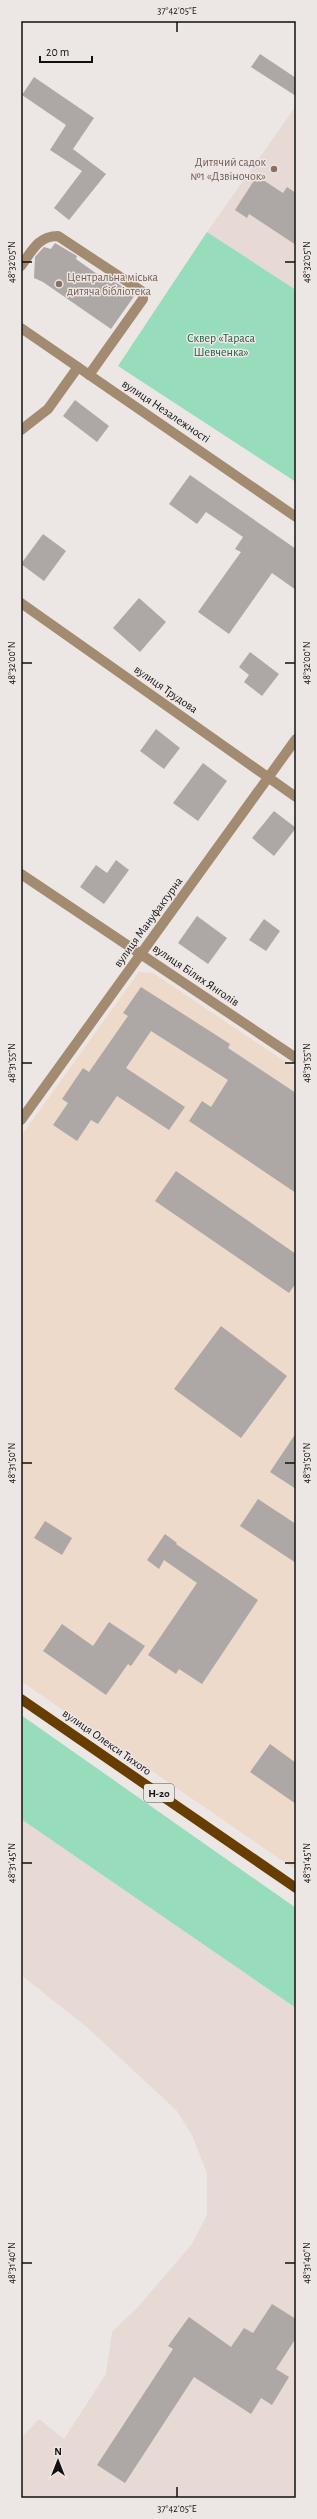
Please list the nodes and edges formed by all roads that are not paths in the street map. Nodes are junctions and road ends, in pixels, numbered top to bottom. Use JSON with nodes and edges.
{"nodes":[{"id":1,"x":21,"y":266,"type":"edge"},
{"id":2,"x":21,"y":328,"type":"edge"},
{"id":3,"x":78,"y":367,"type":"junction"},
{"id":4,"x":90,"y":375,"type":"junction"},
{"id":5,"x":21,"y":430,"type":"edge"},
{"id":6,"x":296,"y":516,"type":"edge"},
{"id":7,"x":21,"y":603,"type":"edge"},
{"id":8,"x":296,"y":739,"type":"edge"},
{"id":9,"x":269,"y":776,"type":"junction"},
{"id":10,"x":296,"y":797,"type":"edge"},
{"id":11,"x":21,"y":874,"type":"edge"},
{"id":12,"x":141,"y":954,"type":"junction"},
{"id":13,"x":296,"y":1058,"type":"edge"},
{"id":14,"x":21,"y":1120,"type":"edge"},
{"id":15,"x":21,"y":1699,"type":"edge"},
{"id":16,"x":296,"y":1888,"type":"edge"}],
"edges":[{"from":1,"to":4,"type":"street"},
{"from":2,"to":3,"type":"street","name":"вулиця Незалежності"},
{"from":3,"to":4,"type":"street","name":"вулиця Незалежності"},
{"from":3,"to":5,"type":"street"},
{"from":4,"to":6,"type":"street","name":"вулиця Незалежності"},
{"from":7,"to":9,"type":"street","name":"вулиця Трудова"},
{"from":8,"to":9,"type":"street","name":"вулиця Мануфактурна"},
{"from":9,"to":10,"type":"street","name":"вулиця Трудова"},
{"from":9,"to":12,"type":"street","name":"вулиця Мануфактурна"},
{"from":11,"to":12,"type":"street","name":"вулиця Білих Янголів"},
{"from":12,"to":13,"type":"street","name":"вулиця Білих Янголів"},
{"from":12,"to":14,"type":"street","name":"вулиця Мануфактурна"},
{"from":15,"to":16,"type":"main road","name":"вулиця Олекси Тихого","number":"Н-20"}]}
